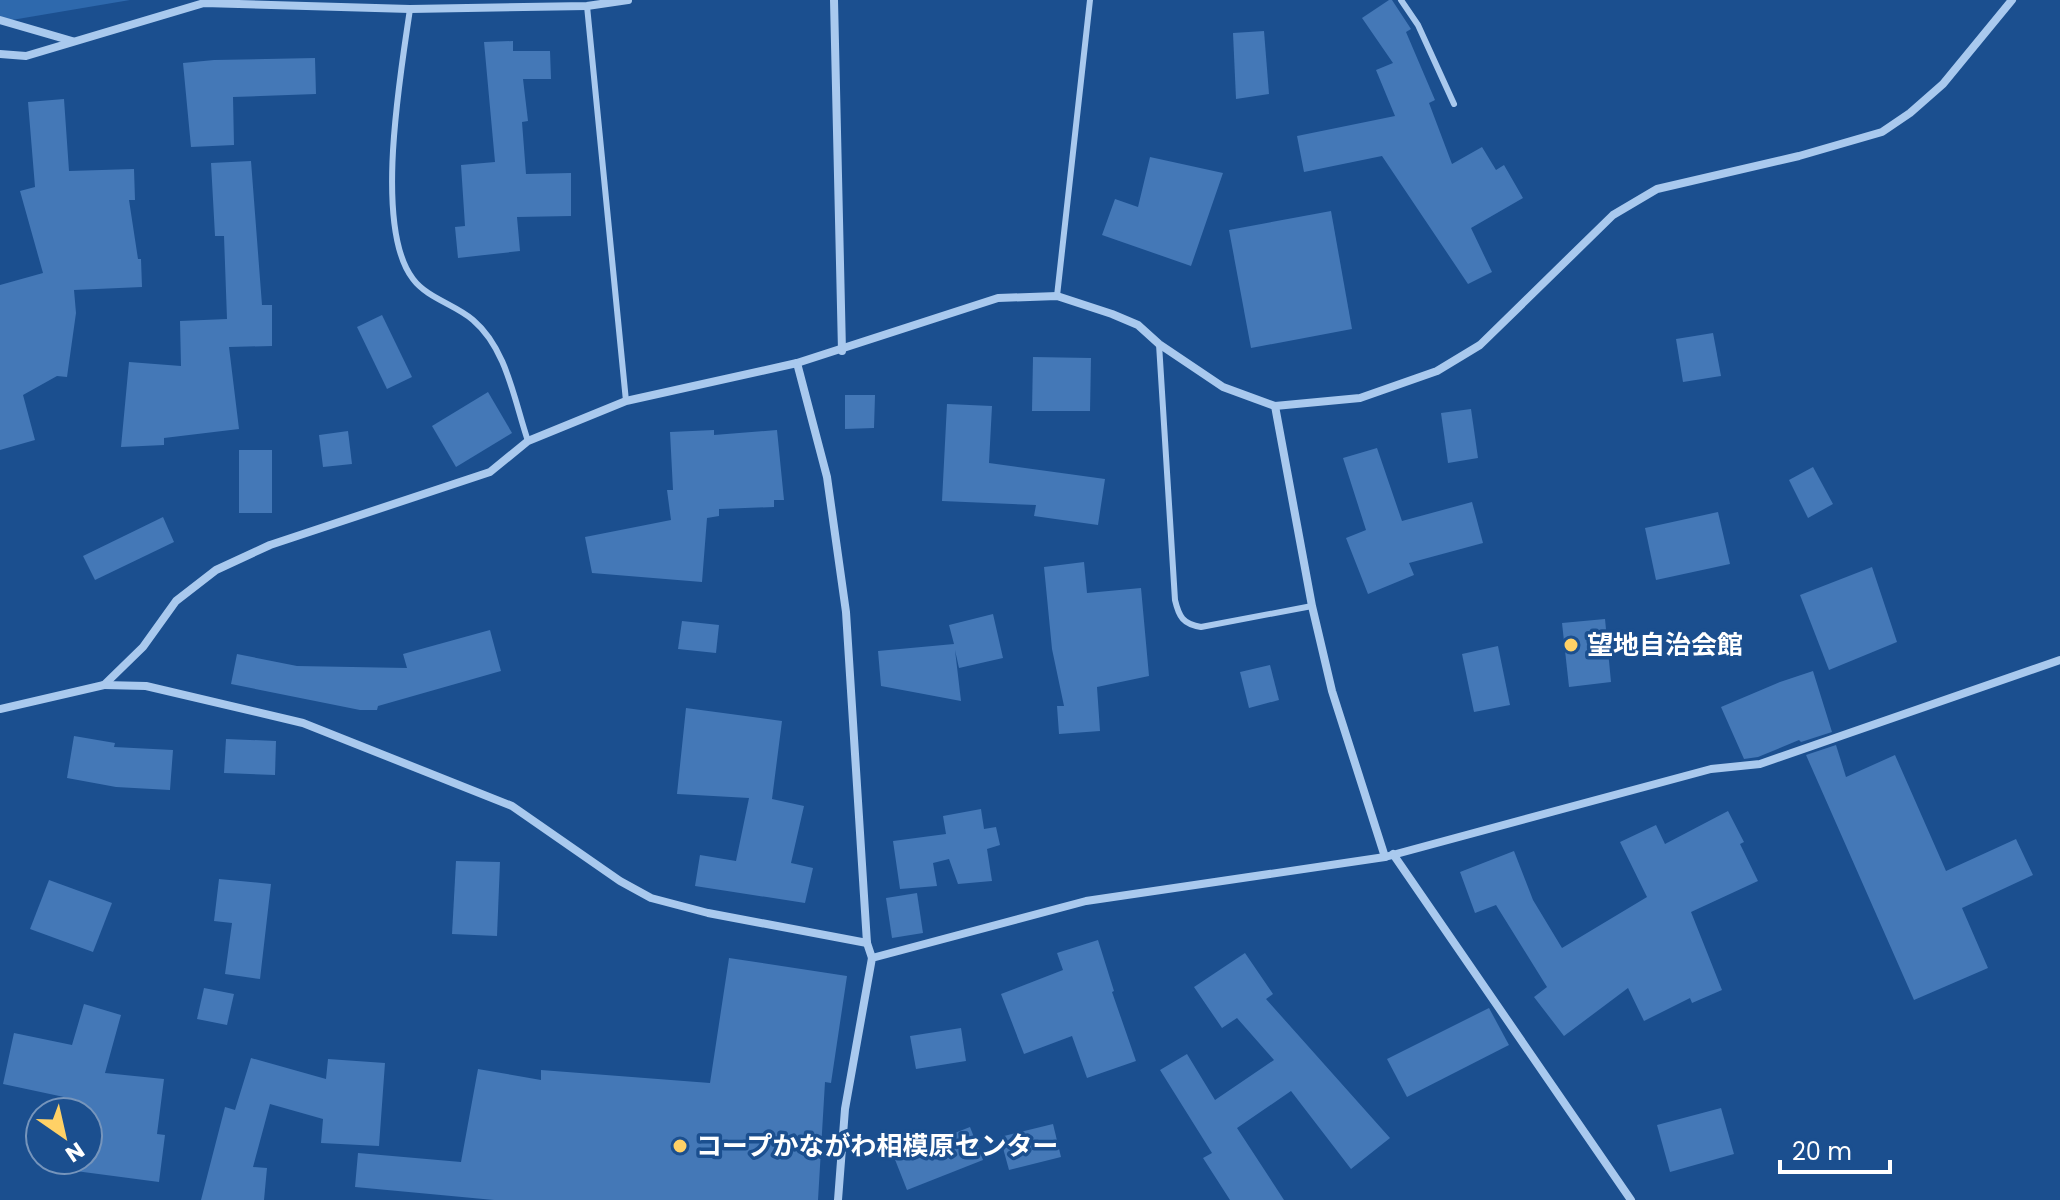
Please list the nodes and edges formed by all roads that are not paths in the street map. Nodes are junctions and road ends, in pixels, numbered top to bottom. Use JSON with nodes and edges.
{"nodes":[{"id":1,"x":628,"y":0,"type":"edge"},
{"id":2,"x":834,"y":0,"type":"edge"},
{"id":3,"x":1090,"y":0,"type":"edge"},
{"id":4,"x":1401,"y":0,"type":"edge"},
{"id":5,"x":2012,"y":0,"type":"edge"},
{"id":6,"x":587,"y":6,"type":"junction"},
{"id":7,"x":410,"y":9,"type":"junction"},
{"id":8,"x":0,"y":20,"type":"edge"},
{"id":9,"x":74,"y":41,"type":"junction"},
{"id":10,"x":0,"y":54,"type":"edge"},
{"id":11,"x":1454,"y":104,"type":"dead end"},
{"id":12,"x":1057,"y":296,"type":"junction"},
{"id":13,"x":1159,"y":344,"type":"junction"},
{"id":14,"x":842,"y":351,"type":"junction"},
{"id":15,"x":797,"y":363,"type":"junction"},
{"id":16,"x":626,"y":401,"type":"junction"},
{"id":17,"x":1275,"y":406,"type":"junction"},
{"id":18,"x":528,"y":441,"type":"junction"},
{"id":19,"x":1312,"y":606,"type":"junction"},
{"id":20,"x":2060,"y":660,"type":"edge"},
{"id":21,"x":104,"y":685,"type":"junction"},
{"id":22,"x":0,"y":709,"type":"edge"},
{"id":23,"x":1389,"y":855,"type":"junction"},
{"id":24,"x":867,"y":943,"type":"junction"},
{"id":25,"x":872,"y":958,"type":"junction"},
{"id":26,"x":838,"y":1200,"type":"edge"},
{"id":27,"x":1631,"y":1200,"type":"edge"}],
"edges":[{"from":1,"to":6,"type":"street"},
{"from":2,"to":14,"type":"street"},
{"from":3,"to":12,"type":"lane"},
{"from":4,"to":11,"type":"lane"},
{"from":5,"to":17,"type":"street"},
{"from":6,"to":7,"type":"street"},
{"from":6,"to":16,"type":"lane"},
{"from":7,"to":9,"type":"street"},
{"from":7,"to":18,"type":"lane"},
{"from":8,"to":9,"type":"street"},
{"from":9,"to":10,"type":"street"},
{"from":12,"to":13,"type":"street"},
{"from":12,"to":14,"type":"street"},
{"from":13,"to":17,"type":"street"},
{"from":13,"to":19,"type":"lane"},
{"from":14,"to":15,"type":"street"},
{"from":15,"to":16,"type":"street"},
{"from":15,"to":24,"type":"street"},
{"from":16,"to":18,"type":"street"},
{"from":17,"to":19,"type":"street"},
{"from":18,"to":21,"type":"street"},
{"from":19,"to":23,"type":"street"},
{"from":20,"to":23,"type":"street"},
{"from":21,"to":22,"type":"street"},
{"from":21,"to":24,"type":"street"},
{"from":23,"to":25,"type":"street"},
{"from":23,"to":27,"type":"street"},
{"from":24,"to":25,"type":"street"},
{"from":25,"to":26,"type":"street"}]}
